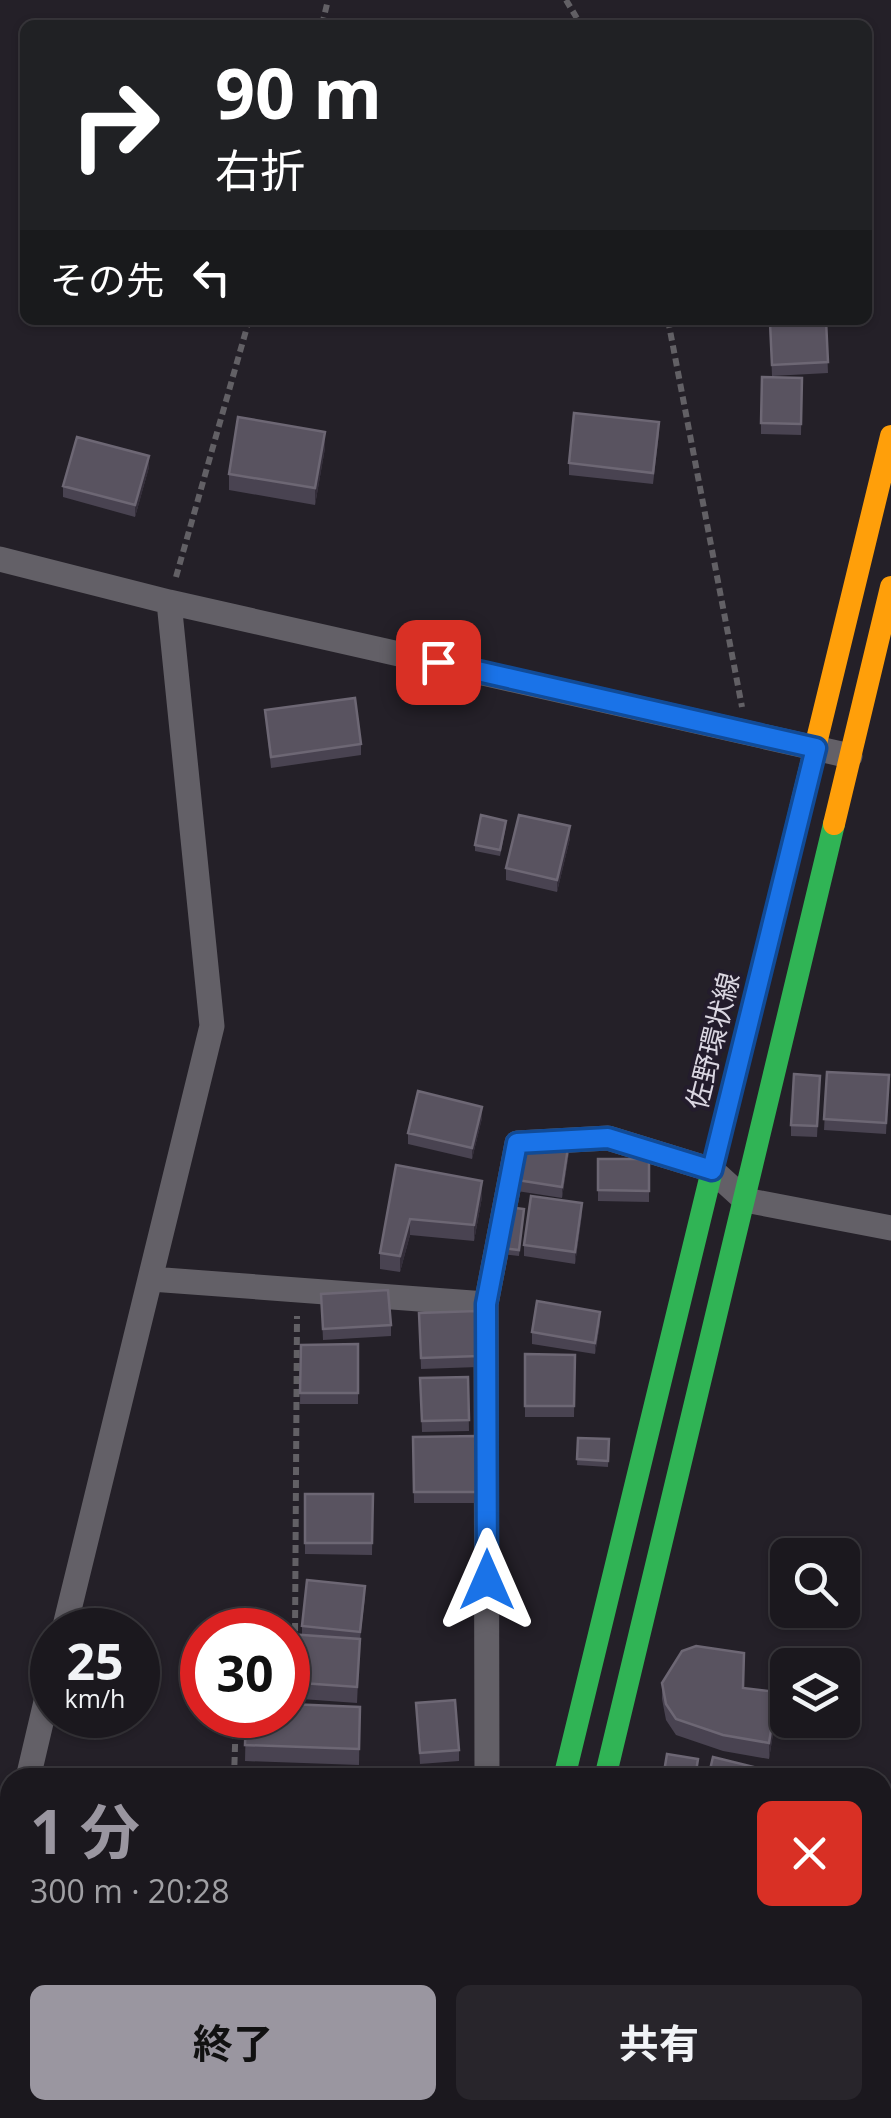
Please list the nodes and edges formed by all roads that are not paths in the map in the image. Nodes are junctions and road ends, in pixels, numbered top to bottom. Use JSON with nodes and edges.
{"nodes":[{"id":1,"x":891,"y":436,"type":"edge"},
{"id":2,"x":0,"y":560,"type":"edge"},
{"id":3,"x":891,"y":586,"type":"edge"},
{"id":4,"x":169,"y":602,"type":"junction"},
{"id":5,"x":816,"y":748,"type":"junction"},
{"id":6,"x":850,"y":756,"type":"junction"},
{"id":7,"x":712,"y":1170,"type":"junction"},
{"id":8,"x":745,"y":1200,"type":"junction"},
{"id":9,"x":891,"y":1228,"type":"edge"},
{"id":10,"x":152,"y":1278,"type":"junction"},
{"id":11,"x":486,"y":1304,"type":"junction"},
{"id":12,"x":70,"y":1608,"type":"edge"},
{"id":13,"x":37,"y":1738,"type":"edge"},
{"id":14,"x":30,"y":1768,"type":"edge"},
{"id":15,"x":488,"y":1768,"type":"edge"},
{"id":16,"x":566,"y":1768,"type":"edge"},
{"id":17,"x":608,"y":1768,"type":"edge"}],
"edges":[{"from":1,"to":5,"type":"main road","name":"佐野環状線"},
{"from":2,"to":4,"type":"street"},
{"from":3,"to":6,"type":"main road"},
{"from":4,"to":5,"type":"street"},
{"from":4,"to":10,"type":"street"},
{"from":5,"to":6,"type":"street"},
{"from":5,"to":7,"type":"main road","name":"佐野環状線"},
{"from":6,"to":8,"type":"main road"},
{"from":7,"to":8,"type":"street"},
{"from":7,"to":11,"type":"street"},
{"from":7,"to":16,"type":"main road","name":"佐野環状線"},
{"from":8,"to":9,"type":"street"},
{"from":8,"to":17,"type":"main road"},
{"from":10,"to":11,"type":"street"},
{"from":10,"to":12,"type":"street"},
{"from":11,"to":15,"type":"street"},
{"from":13,"to":14,"type":"street"}]}
